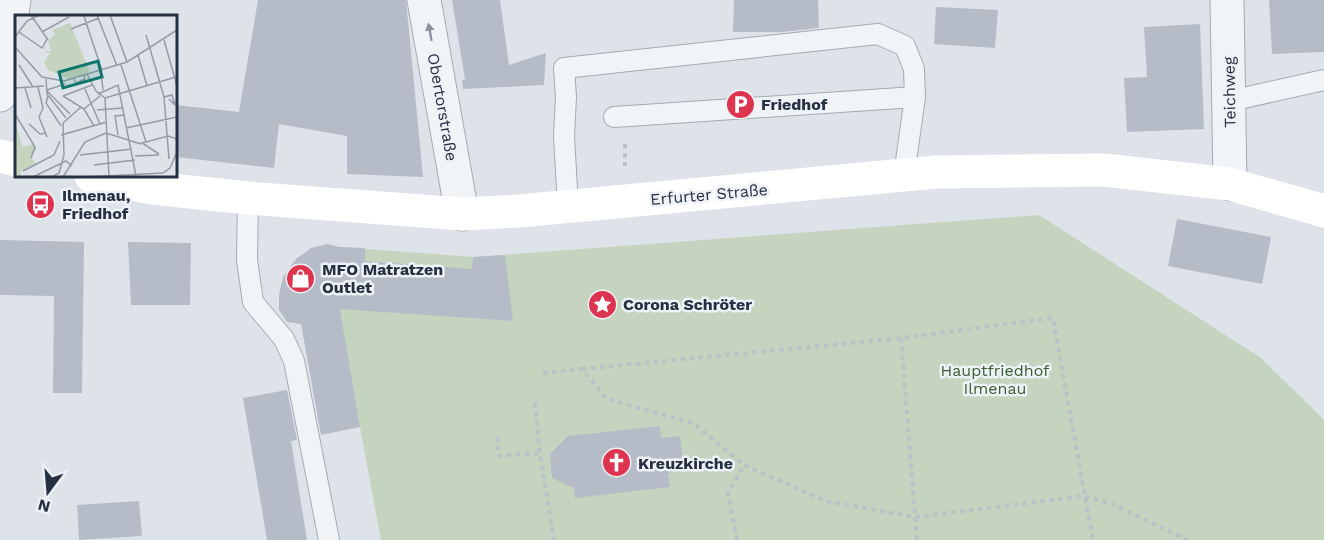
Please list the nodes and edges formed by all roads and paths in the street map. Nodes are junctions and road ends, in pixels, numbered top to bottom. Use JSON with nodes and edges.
{"nodes":[{"id":1,"x":14,"y":0,"type":"edge"},
{"id":2,"x":424,"y":0,"type":"edge"},
{"id":3,"x":1227,"y":0,"type":"edge"},
{"id":4,"x":1324,"y":80,"type":"edge"},
{"id":5,"x":0,"y":95,"type":"edge"},
{"id":6,"x":915,"y":97,"type":"junction"},
{"id":7,"x":1230,"y":101,"type":"junction"},
{"id":8,"x":619,"y":116,"type":"joint"},
{"id":9,"x":0,"y":156,"type":"edge"},
{"id":10,"x":15,"y":160,"type":"edge"},
{"id":11,"x":904,"y":175,"type":"junction"},
{"id":12,"x":96,"y":177,"type":"edge"},
{"id":13,"x":1230,"y":184,"type":"junction"},
{"id":14,"x":248,"y":198,"type":"junction"},
{"id":15,"x":625,"y":201,"type":"junction"},
{"id":16,"x":568,"y":206,"type":"junction"},
{"id":17,"x":1324,"y":212,"type":"edge"},
{"id":18,"x":462,"y":214,"type":"junction"},
{"id":19,"x":901,"y":338,"type":"junction"},
{"id":20,"x":582,"y":369,"type":"junction"},
{"id":21,"x":543,"y":373,"type":"dead end"},
{"id":22,"x":535,"y":403,"type":"dead end"},
{"id":23,"x":497,"y":437,"type":"dead end"},
{"id":24,"x":540,"y":453,"type":"junction"},
{"id":25,"x":744,"y":465,"type":"junction"},
{"id":26,"x":1084,"y":496,"type":"junction"},
{"id":27,"x":915,"y":517,"type":"junction"},
{"id":28,"x":329,"y":540,"type":"edge"},
{"id":29,"x":554,"y":540,"type":"edge"},
{"id":30,"x":737,"y":540,"type":"edge"},
{"id":31,"x":917,"y":540,"type":"edge"},
{"id":32,"x":1093,"y":540,"type":"edge"},
{"id":33,"x":1188,"y":540,"type":"edge"}],
"edges":[{"from":1,"to":5,"type":"street"},
{"from":18,"to":2,"type":"street","name":"Obertorstraße","one_way":true},
{"from":3,"to":7,"type":"street","name":"Teichweg"},
{"from":4,"to":7,"type":"lane"},
{"from":6,"to":8,"type":"lane"},
{"from":6,"to":11,"type":"lane"},
{"from":6,"to":16,"type":"lane"},
{"from":7,"to":13,"type":"street","name":"Teichweg"},
{"from":8,"to":15,"type":"path"},
{"from":9,"to":10,"type":"main road"},
{"from":11,"to":13,"type":"main road","name":"Erfurter Straße"},
{"from":11,"to":15,"type":"main road","name":"Erfurter Straße"},
{"from":12,"to":14,"type":"main road","name":"Erfurter Straße"},
{"from":13,"to":17,"type":"main road","name":"Erfurter Straße"},
{"from":14,"to":18,"type":"main road","name":"Erfurter Straße"},
{"from":14,"to":28,"type":"lane"},
{"from":15,"to":16,"type":"main road","name":"Erfurter Straße"},
{"from":16,"to":18,"type":"main road","name":"Erfurter Straße"},
{"from":19,"to":20,"type":"path"},
{"from":19,"to":26,"type":"path"},
{"from":19,"to":27,"type":"path"},
{"from":20,"to":21,"type":"path"},
{"from":20,"to":25,"type":"path"},
{"from":22,"to":24,"type":"path"},
{"from":23,"to":24,"type":"path"},
{"from":24,"to":29,"type":"path"},
{"from":25,"to":27,"type":"path"},
{"from":25,"to":30,"type":"path"},
{"from":26,"to":27,"type":"path"},
{"from":26,"to":32,"type":"path"},
{"from":26,"to":33,"type":"path"},
{"from":27,"to":31,"type":"path"}]}
